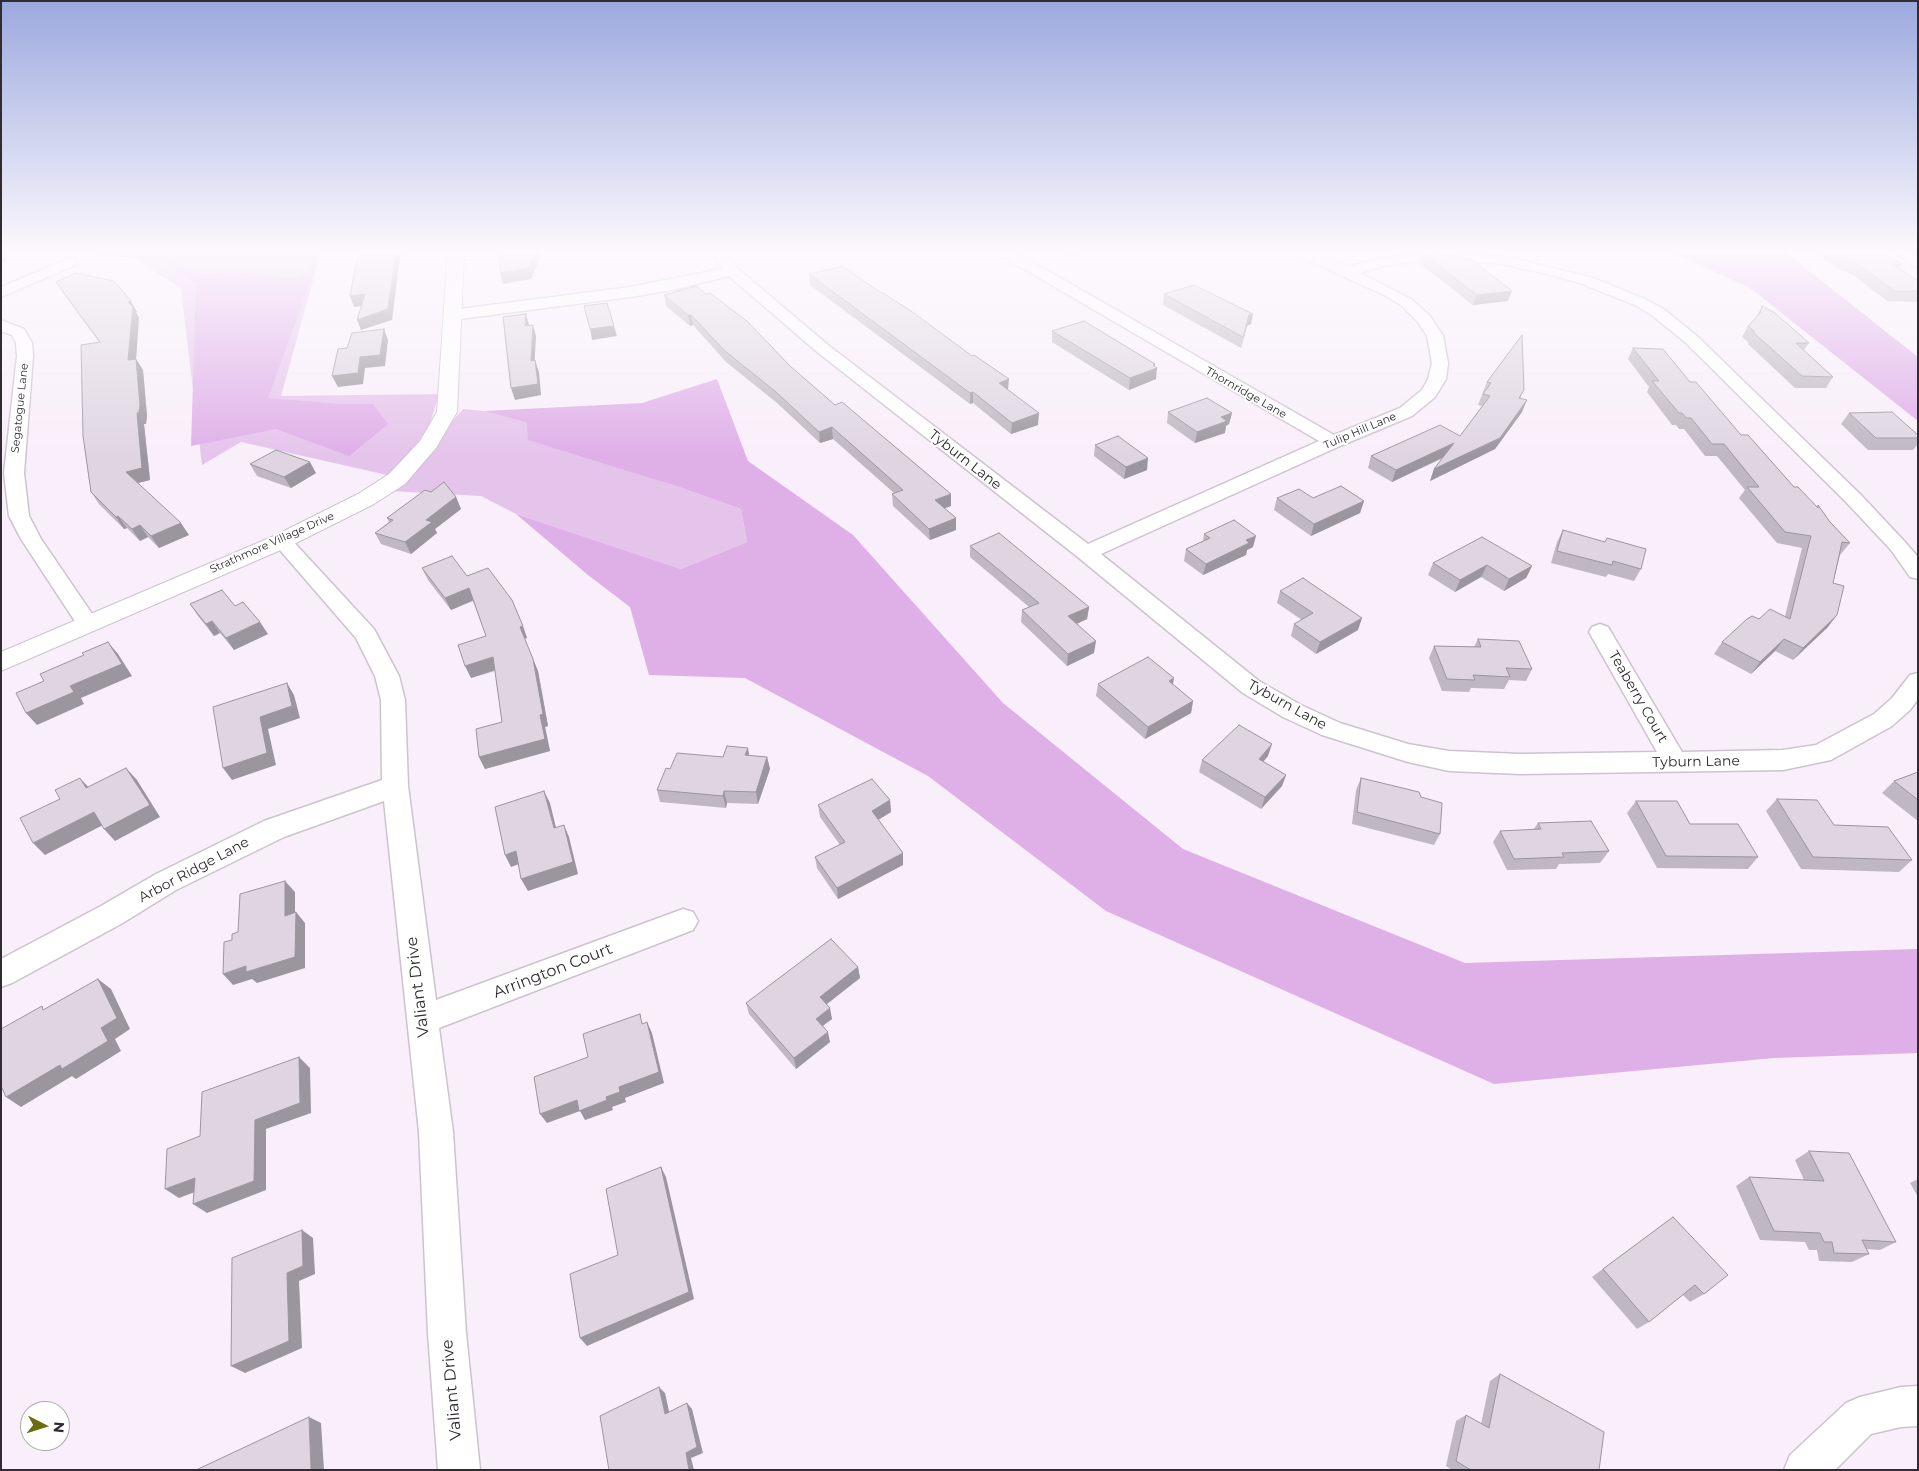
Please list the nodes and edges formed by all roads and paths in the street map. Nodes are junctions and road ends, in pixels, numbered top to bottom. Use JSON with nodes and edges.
{"nodes":[{"id":1,"x":452,"y":321,"type":"edge"},
{"id":2,"x":790,"y":321,"type":"edge"},
{"id":3,"x":1122,"y":321,"type":"edge"},
{"id":4,"x":1423,"y":321,"type":"edge"},
{"id":5,"x":1668,"y":321,"type":"edge"},
{"id":6,"x":1,"y":325,"type":"edge"},
{"id":7,"x":1333,"y":442,"type":"junction"},
{"id":8,"x":7,"y":475,"type":"edge"},
{"id":9,"x":282,"y":541,"type":"junction"},
{"id":10,"x":1086,"y":554,"type":"junction"},
{"id":11,"x":1918,"y":572,"type":"edge"},
{"id":12,"x":88,"y":624,"type":"junction"},
{"id":13,"x":1600,"y":632,"type":"dead end"},
{"id":14,"x":1,"y":662,"type":"edge"},
{"id":15,"x":1918,"y":681,"type":"edge"},
{"id":16,"x":1675,"y":762,"type":"junction"},
{"id":17,"x":395,"y":786,"type":"junction"},
{"id":18,"x":683,"y":921,"type":"dead end"},
{"id":19,"x":1,"y":974,"type":"edge"},
{"id":20,"x":422,"y":1020,"type":"junction"},
{"id":21,"x":1918,"y":1406,"type":"edge"},
{"id":22,"x":459,"y":1470,"type":"edge"},
{"id":23,"x":1805,"y":1470,"type":"edge"}],
"edges":[{"from":1,"to":9,"type":"street","name":"Strathmore Village Drive"},
{"from":2,"to":10,"type":"street","name":"Tyburn Lane"},
{"from":3,"to":7,"type":"street","name":"Thornridge Lane"},
{"from":4,"to":7,"type":"street","name":"Tulip Hill Lane"},
{"from":5,"to":11,"type":"street"},
{"from":6,"to":8,"type":"street","name":"Segatogue Lane"},
{"from":7,"to":10,"type":"street","name":"Tulip Hill Lane"},
{"from":8,"to":12,"type":"street","name":"Segatogue Lane"},
{"from":9,"to":12,"type":"street","name":"Strathmore Village Drive"},
{"from":9,"to":17,"type":"street","name":"Valiant Drive"},
{"from":10,"to":16,"type":"street","name":"Tyburn Lane"},
{"from":12,"to":14,"type":"street","name":"Strathmore Village Drive"},
{"from":13,"to":16,"type":"street","name":"Teaberry Court"},
{"from":15,"to":16,"type":"street","name":"Tyburn Lane"},
{"from":17,"to":19,"type":"street","name":"Arbor Ridge Lane"},
{"from":17,"to":20,"type":"street","name":"Valiant Drive"},
{"from":18,"to":20,"type":"street","name":"Arrington Court"},
{"from":20,"to":22,"type":"street","name":"Valiant Drive"},
{"from":21,"to":23,"type":"street"}]}
